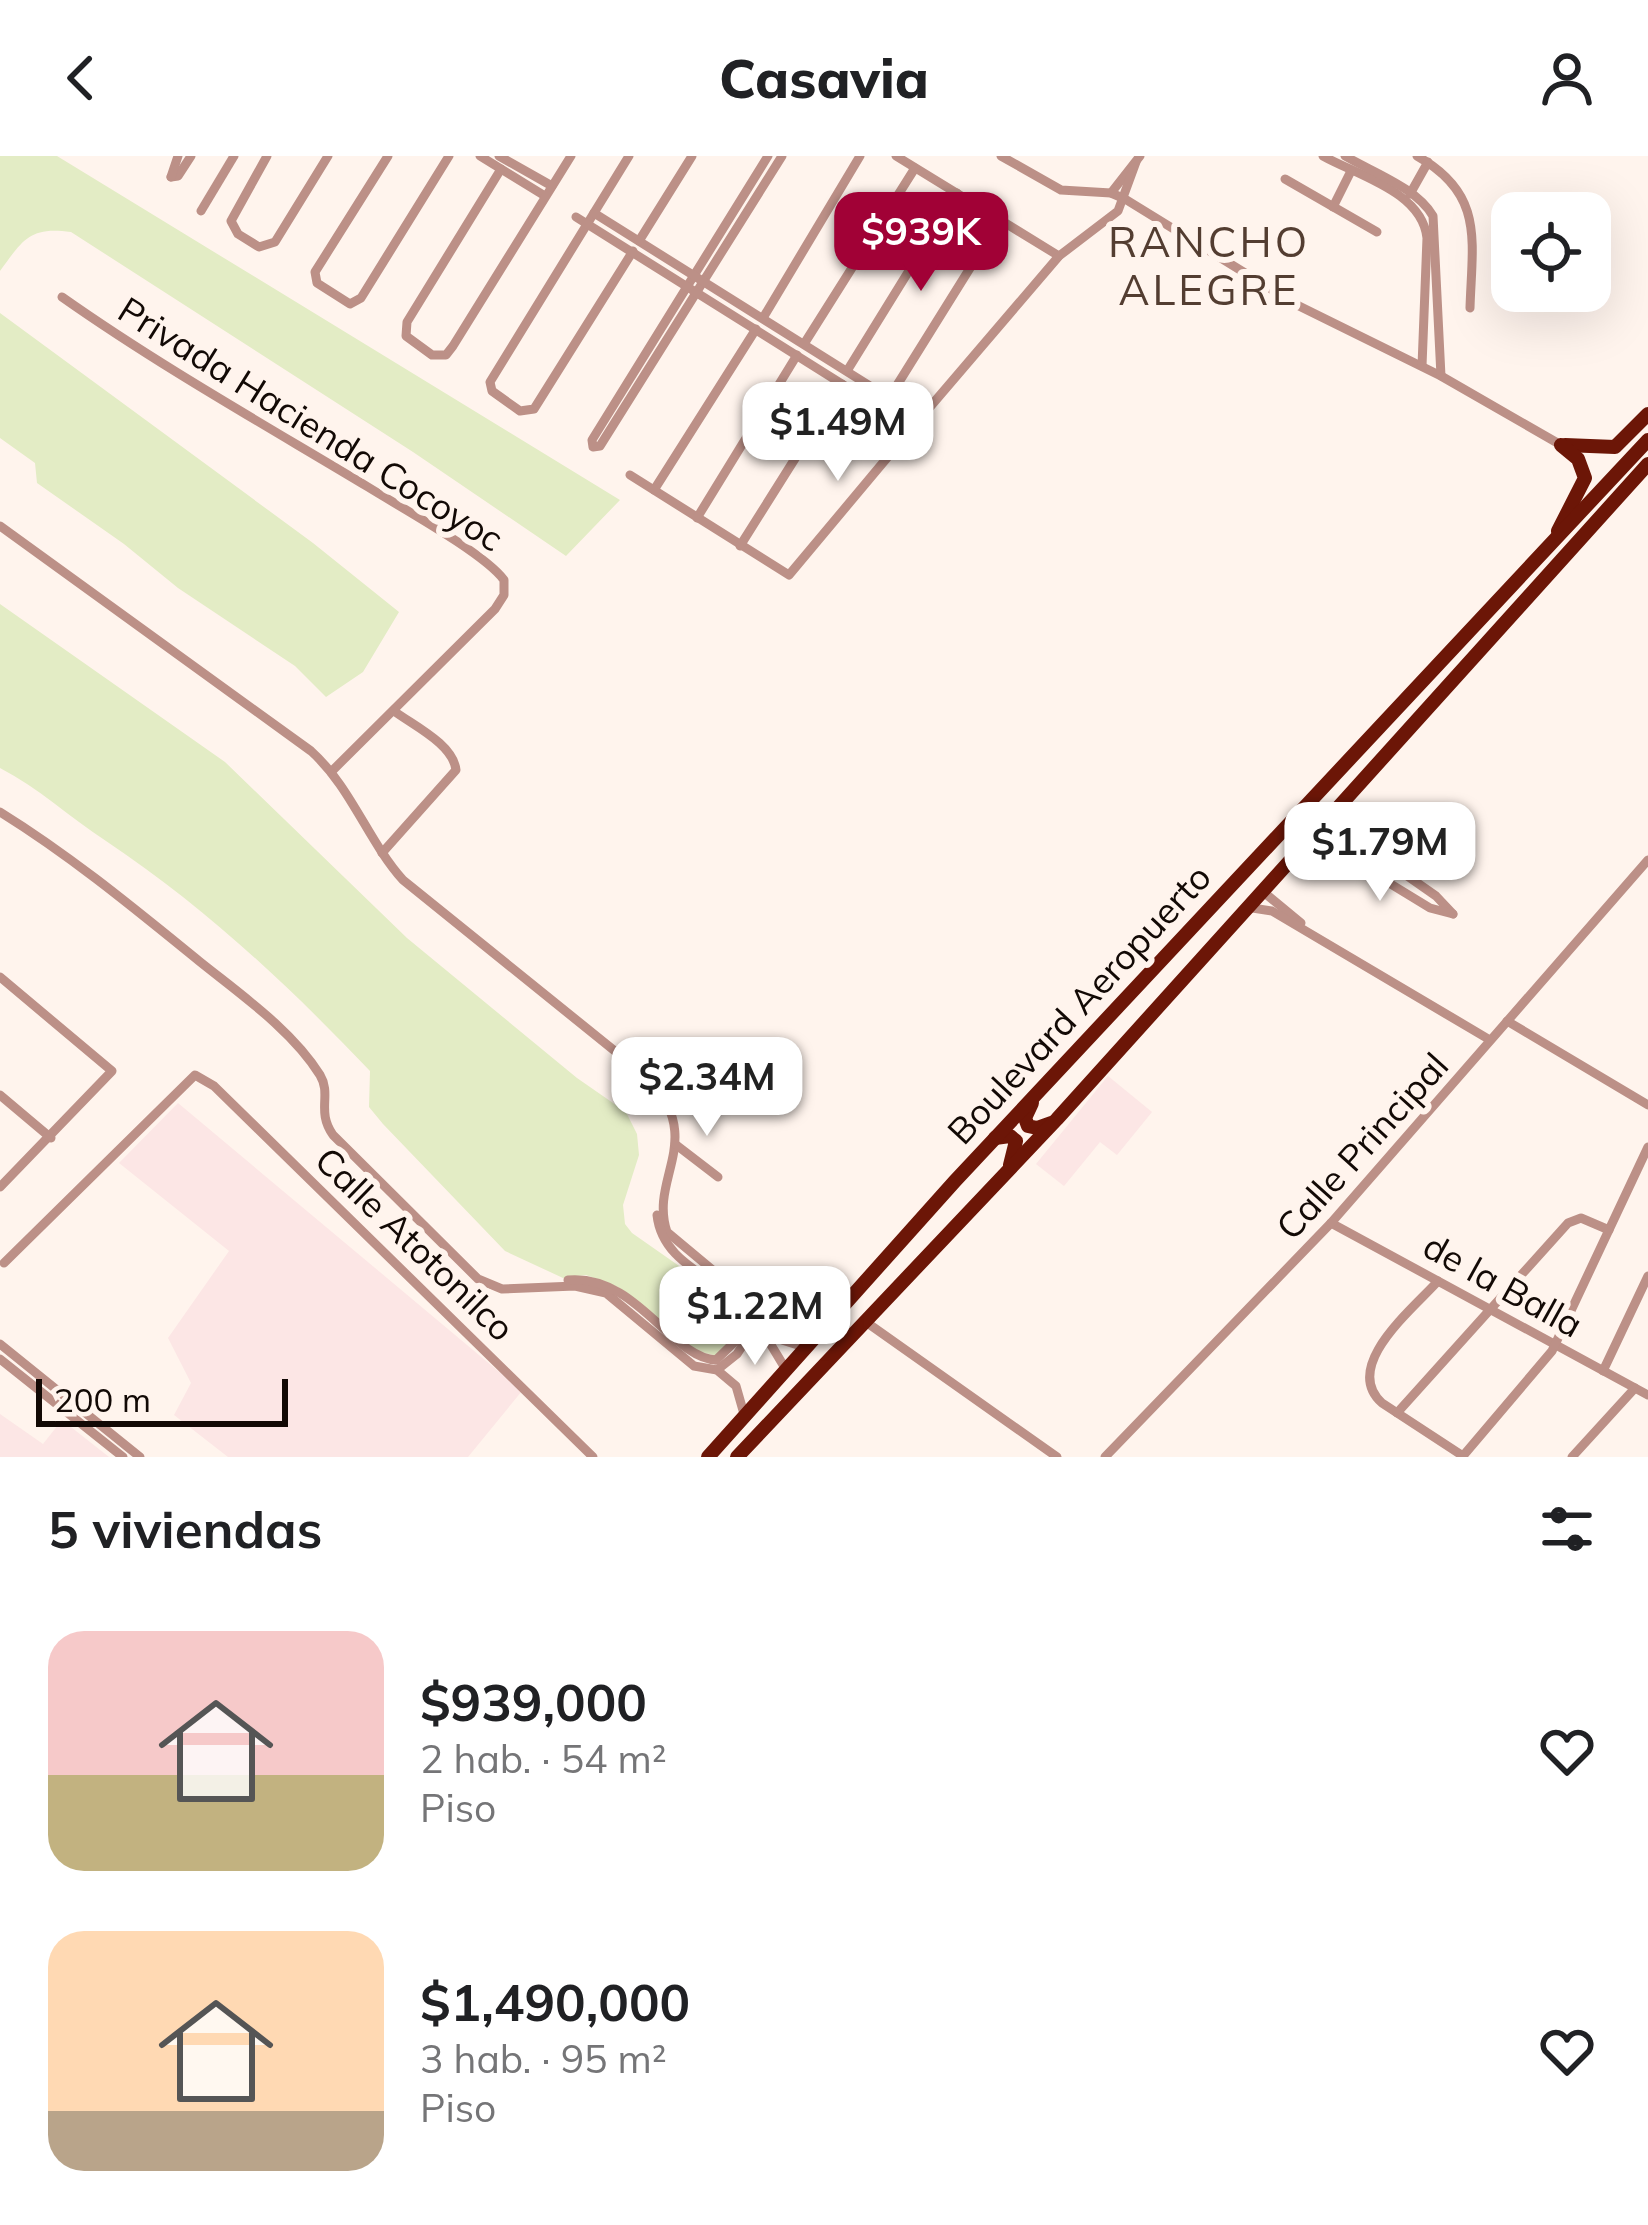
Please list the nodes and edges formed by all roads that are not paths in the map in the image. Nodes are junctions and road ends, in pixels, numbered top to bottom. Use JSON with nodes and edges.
{"nodes":[{"id":1,"x":178,"y":156,"type":"edge"},
{"id":2,"x":191,"y":156,"type":"edge"},
{"id":3,"x":234,"y":156,"type":"edge"},
{"id":4,"x":267,"y":156,"type":"edge"},
{"id":5,"x":328,"y":156,"type":"edge"},
{"id":6,"x":388,"y":156,"type":"edge"},
{"id":7,"x":449,"y":156,"type":"edge"},
{"id":8,"x":480,"y":156,"type":"edge"},
{"id":9,"x":571,"y":156,"type":"edge"},
{"id":10,"x":629,"y":156,"type":"edge"},
{"id":11,"x":692,"y":156,"type":"edge"},
{"id":12,"x":768,"y":156,"type":"edge"},
{"id":13,"x":782,"y":156,"type":"edge"},
{"id":14,"x":860,"y":156,"type":"edge"},
{"id":15,"x":896,"y":156,"type":"edge"},
{"id":16,"x":1001,"y":156,"type":"edge"},
{"id":17,"x":1323,"y":156,"type":"edge"},
{"id":18,"x":1138,"y":159,"type":"edge"},
{"id":19,"x":1423,"y":159,"type":"edge"},
{"id":20,"x":503,"y":160,"type":"edge"},
{"id":21,"x":1346,"y":161,"type":"edge"},
{"id":22,"x":915,"y":168,"type":"junction"},
{"id":23,"x":1285,"y":179,"type":"dead end"},
{"id":24,"x":549,"y":191,"type":"junction"},
{"id":25,"x":1111,"y":193,"type":"junction"},
{"id":26,"x":957,"y":194,"type":"junction"},
{"id":27,"x":1410,"y":194,"type":"junction"},
{"id":28,"x":1125,"y":199,"type":"junction"},
{"id":29,"x":1333,"y":207,"type":"junction"},
{"id":30,"x":201,"y":211,"type":"dead end"},
{"id":31,"x":576,"y":217,"type":"dead end"},
{"id":32,"x":591,"y":218,"type":"junction"},
{"id":33,"x":1000,"y":220,"type":"junction"},
{"id":34,"x":1377,"y":232,"type":"dead end"},
{"id":35,"x":636,"y":246,"type":"junction"},
{"id":36,"x":1059,"y":256,"type":"junction"},
{"id":37,"x":1430,"y":282,"type":"junction"},
{"id":38,"x":696,"y":283,"type":"junction"},
{"id":39,"x":62,"y":298,"type":"dead end"},
{"id":40,"x":1470,"y":308,"type":"dead end"},
{"id":41,"x":763,"y":318,"type":"junction"},
{"id":42,"x":756,"y":329,"type":"junction"},
{"id":43,"x":1423,"y":336,"type":"junction"},
{"id":44,"x":1439,"y":337,"type":"junction"},
{"id":45,"x":804,"y":344,"type":"junction"},
{"id":46,"x":797,"y":356,"type":"junction"},
{"id":47,"x":1422,"y":366,"type":"junction"},
{"id":48,"x":847,"y":371,"type":"junction"},
{"id":49,"x":1442,"y":376,"type":"junction"},
{"id":50,"x":842,"y":384,"type":"junction"},
{"id":51,"x":889,"y":398,"type":"junction"},
{"id":52,"x":1648,"y":414,"type":"edge"},
{"id":53,"x":921,"y":418,"type":"junction"},
{"id":54,"x":912,"y":428,"type":"junction"},
{"id":55,"x":1648,"y":440,"type":"edge"},
{"id":56,"x":1561,"y":445,"type":"junction"},
{"id":57,"x":1648,"y":464,"type":"edge"},
{"id":58,"x":630,"y":475,"type":"dead end"},
{"id":59,"x":655,"y":490,"type":"junction"},
{"id":60,"x":697,"y":518,"type":"junction"},
{"id":61,"x":0,"y":526,"type":"edge"},
{"id":62,"x":1555,"y":541,"type":"junction"},
{"id":63,"x":740,"y":546,"type":"junction"},
{"id":64,"x":394,"y":711,"type":"junction"},
{"id":65,"x":331,"y":772,"type":"junction"},
{"id":66,"x":0,"y":812,"type":"edge"},
{"id":67,"x":1325,"y":819,"type":"junction"},
{"id":68,"x":1311,"y":835,"type":"junction"},
{"id":69,"x":382,"y":853,"type":"junction"},
{"id":70,"x":1648,"y":860,"type":"edge"},
{"id":71,"x":1261,"y":890,"type":"junction"},
{"id":72,"x":1246,"y":907,"type":"junction"},
{"id":73,"x":1319,"y":938,"type":"junction"},
{"id":74,"x":0,"y":977,"type":"edge"},
{"id":75,"x":1507,"y":1022,"type":"junction"},
{"id":76,"x":1490,"y":1040,"type":"junction"},
{"id":77,"x":1041,"y":1088,"type":"junction"},
{"id":78,"x":0,"y":1095,"type":"edge"},
{"id":79,"x":1648,"y":1105,"type":"edge"},
{"id":80,"x":1058,"y":1120,"type":"junction"},
{"id":81,"x":51,"y":1138,"type":"junction"},
{"id":82,"x":995,"y":1138,"type":"junction"},
{"id":83,"x":674,"y":1140,"type":"junction"},
{"id":84,"x":1648,"y":1148,"type":"edge"},
{"id":85,"x":1005,"y":1175,"type":"junction"},
{"id":86,"x":718,"y":1177,"type":"dead end"},
{"id":87,"x":0,"y":1187,"type":"edge"},
{"id":88,"x":1331,"y":1223,"type":"junction"},
{"id":89,"x":1609,"y":1230,"type":"junction"},
{"id":90,"x":4,"y":1263,"type":"dead end"},
{"id":91,"x":1648,"y":1276,"type":"edge"},
{"id":92,"x":1438,"y":1281,"type":"junction"},
{"id":93,"x":1490,"y":1310,"type":"junction"},
{"id":94,"x":757,"y":1318,"type":"junction"},
{"id":95,"x":866,"y":1322,"type":"junction"},
{"id":96,"x":0,"y":1344,"type":"edge"},
{"id":97,"x":1556,"y":1346,"type":"junction"},
{"id":98,"x":804,"y":1347,"type":"junction"},
{"id":99,"x":0,"y":1359,"type":"edge"},
{"id":100,"x":716,"y":1365,"type":"junction"},
{"id":101,"x":21,"y":1368,"type":"junction"},
{"id":102,"x":784,"y":1368,"type":"junction"},
{"id":103,"x":1603,"y":1371,"type":"junction"},
{"id":104,"x":1635,"y":1388,"type":"junction"},
{"id":105,"x":1648,"y":1395,"type":"edge"},
{"id":106,"x":74,"y":1411,"type":"junction"},
{"id":107,"x":1397,"y":1414,"type":"junction"},
{"id":108,"x":745,"y":1415,"type":"junction"},
{"id":109,"x":1463,"y":1456,"type":"edge"},
{"id":110,"x":123,"y":1457,"type":"edge"},
{"id":111,"x":140,"y":1457,"type":"edge"},
{"id":112,"x":593,"y":1457,"type":"edge"},
{"id":113,"x":708,"y":1457,"type":"edge"},
{"id":114,"x":736,"y":1457,"type":"edge"},
{"id":115,"x":1057,"y":1457,"type":"edge"},
{"id":116,"x":1105,"y":1457,"type":"edge"},
{"id":117,"x":1572,"y":1457,"type":"edge"}],
"edges":[{"from":1,"to":2,"type":"street"},
{"from":3,"to":30,"type":"street"},
{"from":4,"to":5,"type":"street"},
{"from":6,"to":7,"type":"street"},
{"from":8,"to":20,"type":"street"},
{"from":9,"to":24,"type":"street"},
{"from":10,"to":32,"type":"street"},
{"from":11,"to":35,"type":"street"},
{"from":12,"to":38,"type":"street"},
{"from":13,"to":38,"type":"street"},
{"from":14,"to":41,"type":"street"},
{"from":15,"to":22,"type":"street"},
{"from":16,"to":25,"type":"street"},
{"from":17,"to":21,"type":"street"},
{"from":18,"to":25,"type":"street"},
{"from":18,"to":28,"type":"street"},
{"from":19,"to":27,"type":"street"},
{"from":19,"to":40,"type":"street"},
{"from":20,"to":24,"type":"street"},
{"from":20,"to":24,"type":"street"},
{"from":21,"to":27,"type":"street"},
{"from":21,"to":29,"type":"street"},
{"from":21,"to":37,"type":"street"},
{"from":22,"to":26,"type":"street"},
{"from":22,"to":45,"type":"street"},
{"from":23,"to":29,"type":"street"},
{"from":25,"to":28,"type":"street"},
{"from":26,"to":33,"type":"street"},
{"from":26,"to":48,"type":"street"},
{"from":27,"to":37,"type":"street"},
{"from":28,"to":36,"type":"street"},
{"from":28,"to":47,"type":"street"},
{"from":29,"to":34,"type":"street"},
{"from":31,"to":32,"type":"street"},
{"from":32,"to":35,"type":"street"},
{"from":32,"to":35,"type":"street"},
{"from":33,"to":36,"type":"street"},
{"from":33,"to":51,"type":"street"},
{"from":35,"to":38,"type":"street"},
{"from":36,"to":53,"type":"street"},
{"from":37,"to":43,"type":"street"},
{"from":37,"to":44,"type":"street"},
{"from":38,"to":38,"type":"street"},
{"from":38,"to":41,"type":"street"},
{"from":38,"to":42,"type":"street"},
{"from":39,"to":64,"type":"street","name":"Privada Hacienda Cocoyoc"},
{"from":41,"to":45,"type":"street"},
{"from":42,"to":46,"type":"street"},
{"from":42,"to":59,"type":"street"},
{"from":43,"to":44,"type":"street"},
{"from":43,"to":47,"type":"street"},
{"from":44,"to":49,"type":"street"},
{"from":45,"to":48,"type":"street"},
{"from":46,"to":50,"type":"street"},
{"from":46,"to":60,"type":"street"},
{"from":47,"to":49,"type":"street"},
{"from":48,"to":51,"type":"street"},
{"from":49,"to":56,"type":"street"},
{"from":50,"to":54,"type":"street"},
{"from":50,"to":63,"type":"street"},
{"from":51,"to":53,"type":"street"},
{"from":52,"to":56,"type":"highway"},
{"from":53,"to":54,"type":"street"},
{"from":54,"to":63,"type":"street"},
{"from":55,"to":62,"type":"highway","name":"Boulevard Aeropuerto"},
{"from":56,"to":62,"type":"highway"},
{"from":57,"to":67,"type":"highway","name":"Boulevard Aeropuerto"},
{"from":58,"to":59,"type":"street"},
{"from":59,"to":60,"type":"street"},
{"from":60,"to":63,"type":"street"},
{"from":61,"to":65,"type":"street"},
{"from":62,"to":77,"type":"highway","name":"Boulevard Aeropuerto"},
{"from":64,"to":65,"type":"street"},
{"from":64,"to":69,"type":"street"},
{"from":65,"to":69,"type":"street"},
{"from":66,"to":100,"type":"street"},
{"from":67,"to":68,"type":"highway","name":"Boulevard Aeropuerto"},
{"from":67,"to":68,"type":"street"},
{"from":68,"to":71,"type":"highway","name":"Boulevard Aeropuerto"},
{"from":69,"to":83,"type":"street"},
{"from":70,"to":75,"type":"street","name":"Calle Principal"},
{"from":71,"to":72,"type":"highway","name":"Boulevard Aeropuerto"},
{"from":71,"to":73,"type":"street"},
{"from":72,"to":73,"type":"street"},
{"from":72,"to":80,"type":"highway","name":"Boulevard Aeropuerto"},
{"from":73,"to":76,"type":"street"},
{"from":74,"to":81,"type":"street"},
{"from":75,"to":76,"type":"street","name":"Calle Principal"},
{"from":75,"to":79,"type":"street"},
{"from":76,"to":88,"type":"street","name":"Calle Principal"},
{"from":77,"to":80,"type":"highway"},
{"from":77,"to":82,"type":"highway","name":"Boulevard Aeropuerto"},
{"from":78,"to":81,"type":"street"},
{"from":80,"to":85,"type":"highway","name":"Boulevard Aeropuerto"},
{"from":81,"to":87,"type":"street"},
{"from":82,"to":85,"type":"highway"},
{"from":82,"to":98,"type":"highway","name":"Boulevard Aeropuerto"},
{"from":83,"to":86,"type":"street"},
{"from":83,"to":94,"type":"street"},
{"from":84,"to":89,"type":"street"},
{"from":85,"to":95,"type":"highway","name":"Boulevard Aeropuerto"},
{"from":88,"to":92,"type":"street","name":"de la Balla"},
{"from":88,"to":116,"type":"street","name":"Calle Principal"},
{"from":89,"to":93,"type":"street"},
{"from":89,"to":97,"type":"street"},
{"from":90,"to":112,"type":"street","name":"Calle Atotonilco"},
{"from":91,"to":103,"type":"street"},
{"from":92,"to":93,"type":"street","name":"de la Balla"},
{"from":92,"to":107,"type":"street"},
{"from":93,"to":97,"type":"street","name":"de la Balla"},
{"from":93,"to":107,"type":"street"},
{"from":94,"to":98,"type":"street"},
{"from":94,"to":100,"type":"street"},
{"from":94,"to":102,"type":"street"},
{"from":95,"to":114,"type":"highway","name":"Boulevard Aeropuerto"},
{"from":95,"to":115,"type":"street"},
{"from":96,"to":101,"type":"street"},
{"from":97,"to":103,"type":"street","name":"de la Balla"},
{"from":97,"to":109,"type":"street"},
{"from":98,"to":102,"type":"highway","name":"Boulevard Aeropuerto"},
{"from":99,"to":101,"type":"street"},
{"from":100,"to":108,"type":"street"},
{"from":101,"to":106,"type":"street"},
{"from":102,"to":108,"type":"highway","name":"Boulevard Aeropuerto"},
{"from":103,"to":104,"type":"street","name":"de la Balla"},
{"from":104,"to":105,"type":"street","name":"de la Balla"},
{"from":104,"to":117,"type":"street"},
{"from":106,"to":110,"type":"street"},
{"from":106,"to":111,"type":"street"},
{"from":107,"to":109,"type":"street"},
{"from":108,"to":113,"type":"highway","name":"Boulevard Aeropuerto"}]}
